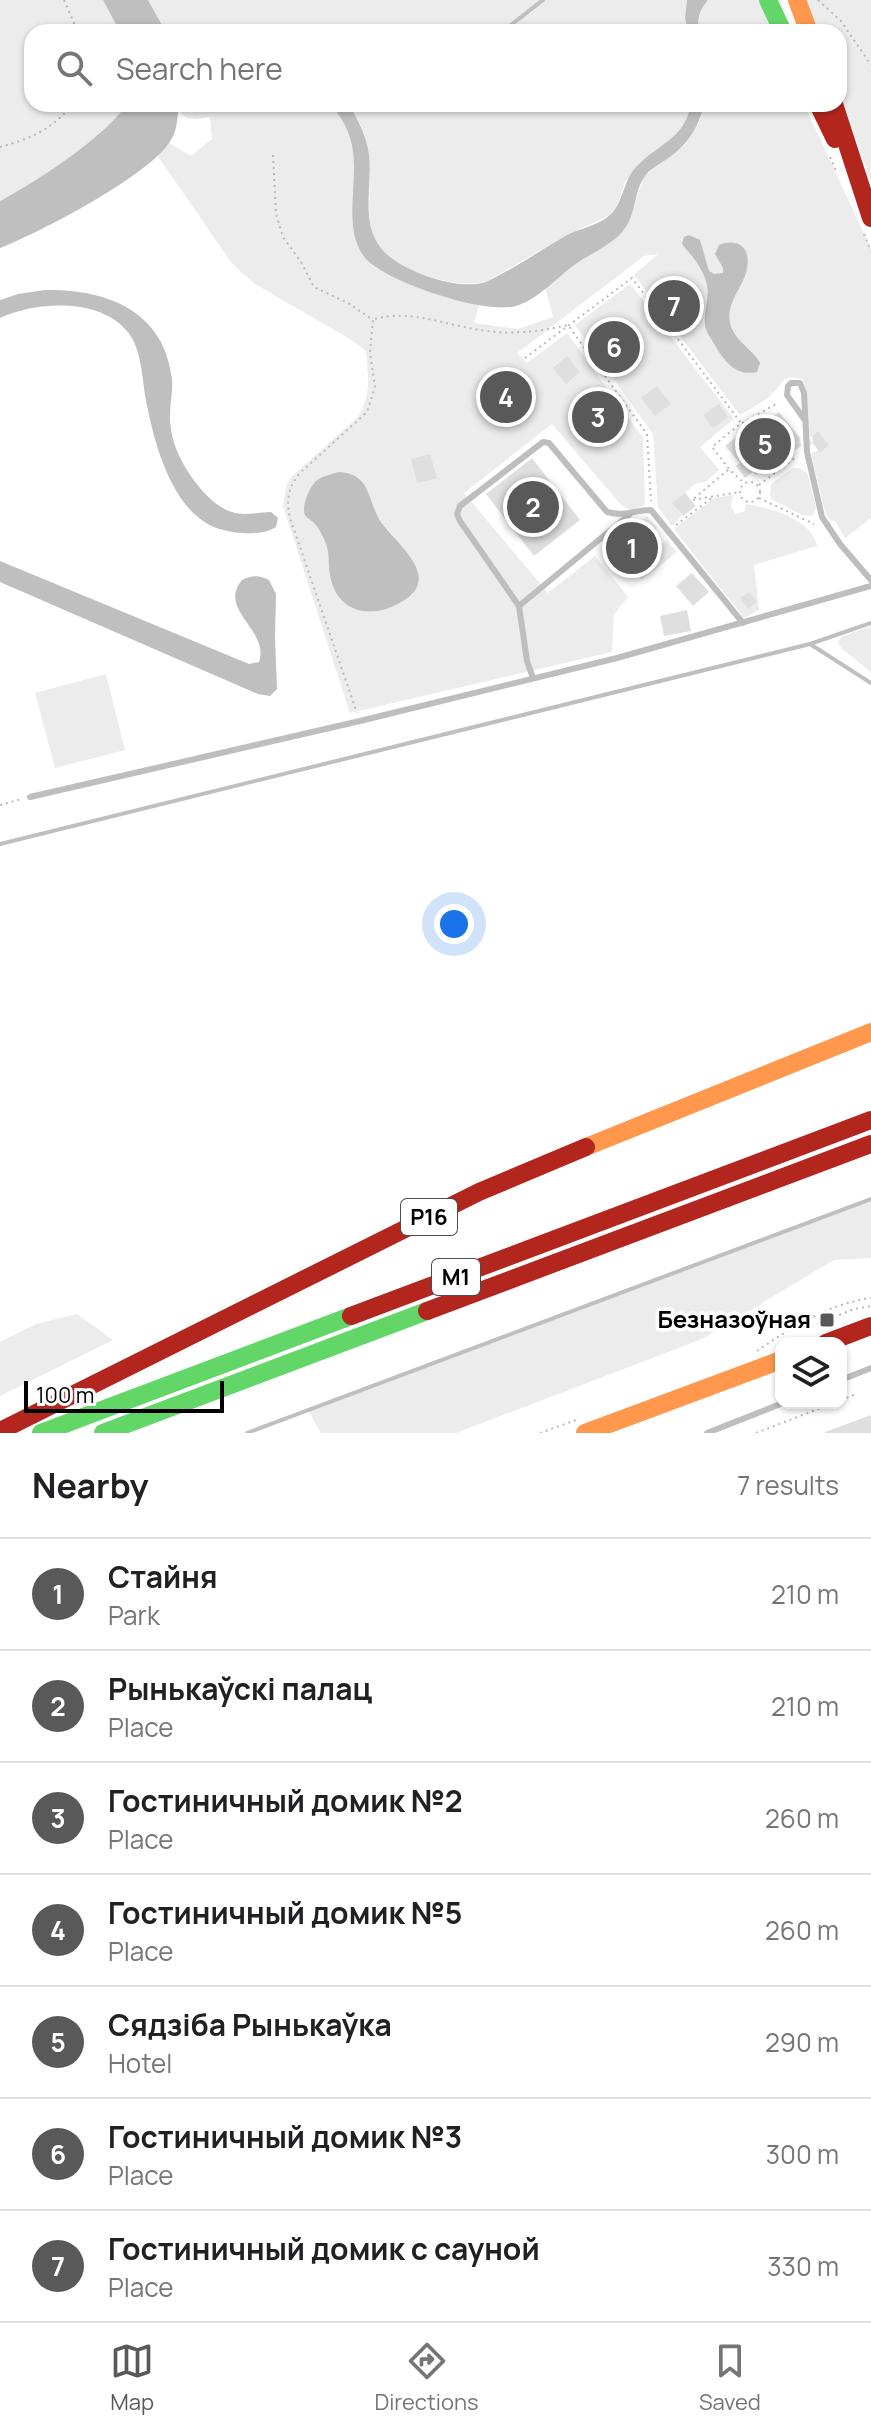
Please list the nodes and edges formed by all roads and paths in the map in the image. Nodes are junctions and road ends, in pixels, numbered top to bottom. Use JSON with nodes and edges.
{"nodes":[{"id":1,"x":64,"y":0,"type":"edge"},
{"id":2,"x":768,"y":0,"type":"edge"},
{"id":3,"x":797,"y":0,"type":"edge"},
{"id":4,"x":818,"y":0,"type":"edge"},
{"id":5,"x":74,"y":24,"type":"edge"},
{"id":6,"x":779,"y":24,"type":"edge"},
{"id":7,"x":806,"y":24,"type":"edge"},
{"id":8,"x":843,"y":24,"type":"edge"},
{"id":9,"x":847,"y":30,"type":"edge"},
{"id":10,"x":871,"y":65,"type":"edge"},
{"id":11,"x":66,"y":112,"type":"edge"},
{"id":12,"x":822,"y":112,"type":"edge"},
{"id":13,"x":837,"y":112,"type":"edge"},
{"id":14,"x":0,"y":147,"type":"edge"},
{"id":15,"x":273,"y":155,"type":"dead end"},
{"id":16,"x":868,"y":209,"type":"edge"},
{"id":17,"x":373,"y":320,"type":"junction"},
{"id":18,"x":568,"y":325,"type":"junction"},
{"id":19,"x":525,"y":358,"type":"dead end"},
{"id":20,"x":789,"y":399,"type":"junction"},
{"id":21,"x":804,"y":419,"type":"junction"},
{"id":22,"x":741,"y":423,"type":"junction"},
{"id":23,"x":807,"y":452,"type":"junction"},
{"id":24,"x":729,"y":469,"type":"junction"},
{"id":25,"x":744,"y":483,"type":"junction"},
{"id":26,"x":759,"y":485,"type":"junction"},
{"id":27,"x":740,"y":492,"type":"junction"},
{"id":28,"x":714,"y":497,"type":"junction"},
{"id":29,"x":759,"y":498,"type":"junction"},
{"id":30,"x":651,"y":510,"type":"junction"},
{"id":31,"x":629,"y":515,"type":"junction"},
{"id":32,"x":814,"y":524,"type":"dead end"},
{"id":33,"x":669,"y":530,"type":"junction"},
{"id":34,"x":871,"y":580,"type":"edge"},
{"id":35,"x":871,"y":586,"type":"edge"},
{"id":36,"x":519,"y":606,"type":"junction"},
{"id":37,"x":743,"y":623,"type":"junction"},
{"id":38,"x":533,"y":678,"type":"junction"},
{"id":39,"x":360,"y":721,"type":"junction"},
{"id":40,"x":30,"y":797,"type":"joint"},
{"id":41,"x":0,"y":805,"type":"edge"},
{"id":42,"x":871,"y":1032,"type":"edge"},
{"id":43,"x":871,"y":1120,"type":"edge"},
{"id":44,"x":871,"y":1144,"type":"edge"},
{"id":45,"x":871,"y":1298,"type":"edge"},
{"id":46,"x":871,"y":1306,"type":"edge"},
{"id":47,"x":798,"y":1323,"type":"junction"},
{"id":48,"x":871,"y":1326,"type":"edge"},
{"id":49,"x":842,"y":1337,"type":"edge"},
{"id":50,"x":755,"y":1352,"type":"dead end"},
{"id":51,"x":775,"y":1362,"type":"edge"},
{"id":52,"x":871,"y":1368,"type":"edge"},
{"id":53,"x":847,"y":1378,"type":"edge"},
{"id":54,"x":854,"y":1395,"type":"dead end"},
{"id":55,"x":847,"y":1398,"type":"edge"},
{"id":56,"x":775,"y":1406,"type":"edge"},
{"id":57,"x":818,"y":1409,"type":"edge"},
{"id":58,"x":584,"y":1425,"type":"edge"},
{"id":59,"x":0,"y":1431,"type":"edge"},
{"id":60,"x":41,"y":1433,"type":"edge"},
{"id":61,"x":103,"y":1433,"type":"edge"},
{"id":62,"x":540,"y":1433,"type":"edge"},
{"id":63,"x":707,"y":1433,"type":"edge"},
{"id":64,"x":756,"y":1433,"type":"edge"}],
"edges":[{"from":1,"to":5,"type":"path"},
{"from":2,"to":6,"type":"main road"},
{"from":3,"to":7,"type":"main road"},
{"from":4,"to":8,"type":"path"},
{"from":9,"to":10,"type":"path"},
{"from":11,"to":14,"type":"path"},
{"from":12,"to":16,"type":"main road"},
{"from":13,"to":16,"type":"main road"},
{"from":15,"to":17,"type":"path"},
{"from":17,"to":18,"type":"path"},
{"from":17,"to":39,"type":"path"},
{"from":18,"to":19,"type":"path"},
{"from":18,"to":22,"type":"path"},
{"from":18,"to":30,"type":"path"},
{"from":20,"to":21,"type":"lane"},
{"from":20,"to":21,"type":"lane"},
{"from":20,"to":22,"type":"path"},
{"from":21,"to":23,"type":"lane"},
{"from":22,"to":24,"type":"path"},
{"from":23,"to":26,"type":"path"},
{"from":23,"to":34,"type":"lane"},
{"from":24,"to":25,"type":"path"},
{"from":24,"to":28,"type":"path"},
{"from":25,"to":26,"type":"path"},
{"from":25,"to":27,"type":"path"},
{"from":26,"to":29,"type":"path"},
{"from":27,"to":28,"type":"path"},
{"from":27,"to":29,"type":"path"},
{"from":28,"to":33,"type":"path"},
{"from":29,"to":32,"type":"path"},
{"from":30,"to":31,"type":"lane"},
{"from":30,"to":33,"type":"lane"},
{"from":31,"to":36,"type":"lane"},
{"from":31,"to":36,"type":"lane"},
{"from":33,"to":37,"type":"lane"},
{"from":35,"to":37,"type":"lane"},
{"from":36,"to":38,"type":"lane"},
{"from":37,"to":38,"type":"lane"},
{"from":38,"to":39,"type":"lane"},
{"from":39,"to":40,"type":"lane"},
{"from":40,"to":41,"type":"path"},
{"from":42,"to":59,"type":"main road","number":"Р16"},
{"from":43,"to":60,"type":"main road","number":"М1"},
{"from":44,"to":61,"type":"main road","number":"М1"},
{"from":45,"to":47,"type":"path"},
{"from":46,"to":47,"type":"path"},
{"from":47,"to":50,"type":"path"},
{"from":48,"to":49,"type":"main road"},
{"from":51,"to":58,"type":"main road"},
{"from":52,"to":53,"type":"lane"},
{"from":54,"to":55,"type":"path"},
{"from":56,"to":63,"type":"lane"},
{"from":57,"to":64,"type":"path"},
{"from":58,"to":62,"type":"path"}]}
